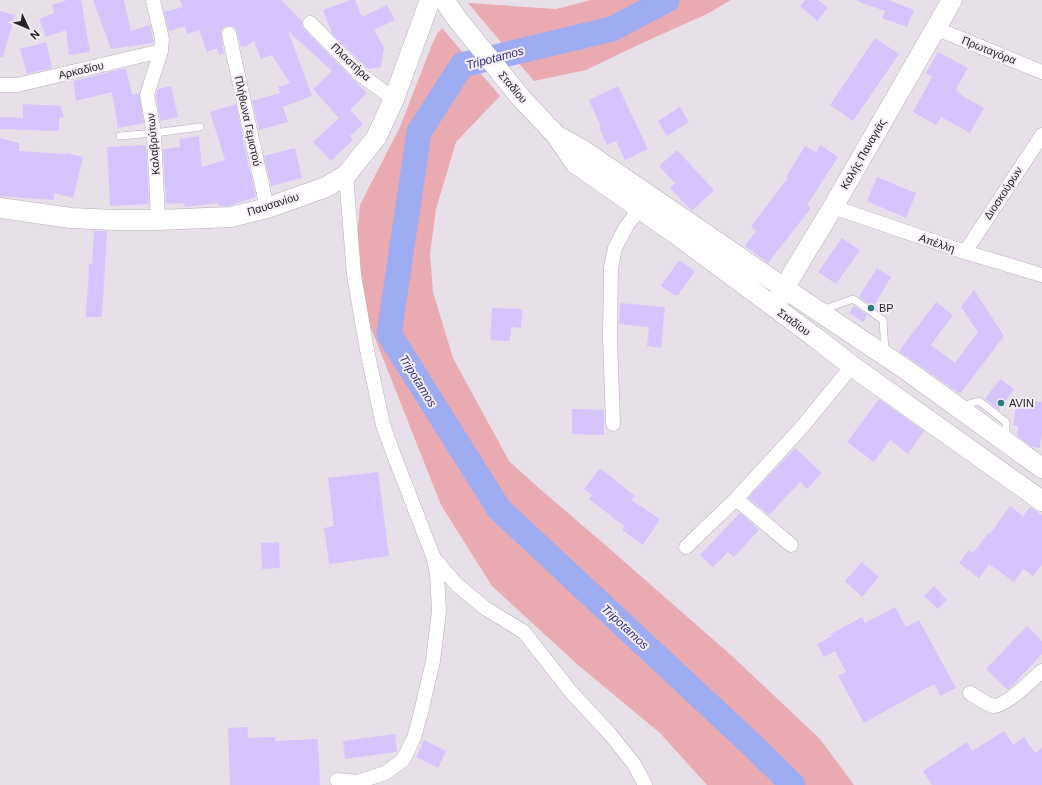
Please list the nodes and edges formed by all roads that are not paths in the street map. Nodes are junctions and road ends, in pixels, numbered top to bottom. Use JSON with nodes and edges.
{"nodes":[{"id":1,"x":153,"y":0,"type":"edge"},
{"id":2,"x":430,"y":0,"type":"edge"},
{"id":3,"x":444,"y":0,"type":"edge"},
{"id":4,"x":952,"y":0,"type":"edge"},
{"id":5,"x":310,"y":23,"type":"dead end"},
{"id":6,"x":935,"y":28,"type":"junction"},
{"id":7,"x":229,"y":34,"type":"dead end"},
{"id":8,"x":161,"y":51,"type":"junction"},
{"id":9,"x":1042,"y":72,"type":"edge"},
{"id":10,"x":0,"y":85,"type":"edge"},
{"id":11,"x":394,"y":98,"type":"junction"},
{"id":12,"x":200,"y":127,"type":"dead end"},
{"id":13,"x":154,"y":133,"type":"junction"},
{"id":14,"x":556,"y":135,"type":"junction"},
{"id":15,"x":1042,"y":135,"type":"edge"},
{"id":16,"x":120,"y":136,"type":"dead end"},
{"id":17,"x":346,"y":175,"type":"junction"},
{"id":18,"x":833,"y":207,"type":"junction"},
{"id":19,"x":0,"y":208,"type":"edge"},
{"id":20,"x":268,"y":208,"type":"junction"},
{"id":21,"x":639,"y":209,"type":"junction"},
{"id":22,"x":158,"y":220,"type":"junction"},
{"id":23,"x":965,"y":252,"type":"junction"},
{"id":24,"x":1040,"y":277,"type":"edge"},
{"id":25,"x":784,"y":288,"type":"junction"},
{"id":26,"x":774,"y":308,"type":"junction"},
{"id":27,"x":818,"y":311,"type":"junction"},
{"id":28,"x":885,"y":356,"type":"junction"},
{"id":29,"x":852,"y":366,"type":"junction"},
{"id":30,"x":613,"y":424,"type":"dead end"},
{"id":31,"x":1042,"y":468,"type":"edge"},
{"id":32,"x":736,"y":499,"type":"junction"},
{"id":33,"x":1042,"y":501,"type":"edge"},
{"id":34,"x":791,"y":546,"type":"dead end"},
{"id":35,"x":686,"y":547,"type":"dead end"},
{"id":36,"x":433,"y":556,"type":"junction"},
{"id":37,"x":1042,"y":671,"type":"edge"},
{"id":38,"x":970,"y":693,"type":"dead end"},
{"id":39,"x":337,"y":780,"type":"dead end"},
{"id":40,"x":645,"y":785,"type":"edge"}],
"edges":[{"from":1,"to":8,"type":"street","name":"Καλαβρύτων"},
{"from":2,"to":11,"type":"main road","name":"Παυσανίου"},
{"from":3,"to":14,"type":"main road","name":"Σταδίου"},
{"from":4,"to":6,"type":"main road","name":"Καλής Παναγιάς"},
{"from":5,"to":11,"type":"street","name":"Πλαστήρα"},
{"from":6,"to":9,"type":"street","name":"Πρωταγόρα"},
{"from":6,"to":18,"type":"main road","name":"Καλής Παναγιάς"},
{"from":7,"to":20,"type":"street","name":"Πλήθωνα Γεμιστού"},
{"from":8,"to":10,"type":"street","name":"Αρκαδίου"},
{"from":8,"to":13,"type":"street","name":"Καλαβρύτων"},
{"from":11,"to":17,"type":"main road","name":"Παυσανίου"},
{"from":12,"to":13,"type":"lane"},
{"from":13,"to":16,"type":"lane"},
{"from":13,"to":22,"type":"street","name":"Καλαβρύτων"},
{"from":14,"to":21,"type":"main road","name":"Σταδίου"},
{"from":14,"to":25,"type":"main road","name":"Σταδίου"},
{"from":15,"to":23,"type":"street","name":"Διοσκούρων"},
{"from":17,"to":20,"type":"main road","name":"Παυσανίου"},
{"from":17,"to":36,"type":"street"},
{"from":18,"to":23,"type":"street","name":"Απέλλη"},
{"from":18,"to":25,"type":"main road","name":"Καλής Παναγιάς"},
{"from":19,"to":22,"type":"main road","name":"Παυσανίου"},
{"from":20,"to":22,"type":"main road","name":"Παυσανίου"},
{"from":21,"to":26,"type":"main road","name":"Σταδίου"},
{"from":21,"to":30,"type":"street"},
{"from":23,"to":24,"type":"street","name":"Απέλλη"},
{"from":25,"to":26,"type":"main road","name":"Καλής Παναγιάς"},
{"from":25,"to":27,"type":"main road","name":"Σταδίου"},
{"from":26,"to":29,"type":"main road","name":"Σταδίου"},
{"from":27,"to":28,"type":"main road","name":"Σταδίου"},
{"from":27,"to":28,"type":"lane"},
{"from":28,"to":31,"type":"main road","name":"Σταδίου"},
{"from":29,"to":32,"type":"street"},
{"from":29,"to":33,"type":"main road","name":"Σταδίου"},
{"from":32,"to":34,"type":"street"},
{"from":32,"to":35,"type":"street"},
{"from":36,"to":39,"type":"street"},
{"from":36,"to":40,"type":"street"},
{"from":37,"to":38,"type":"street"}]}
